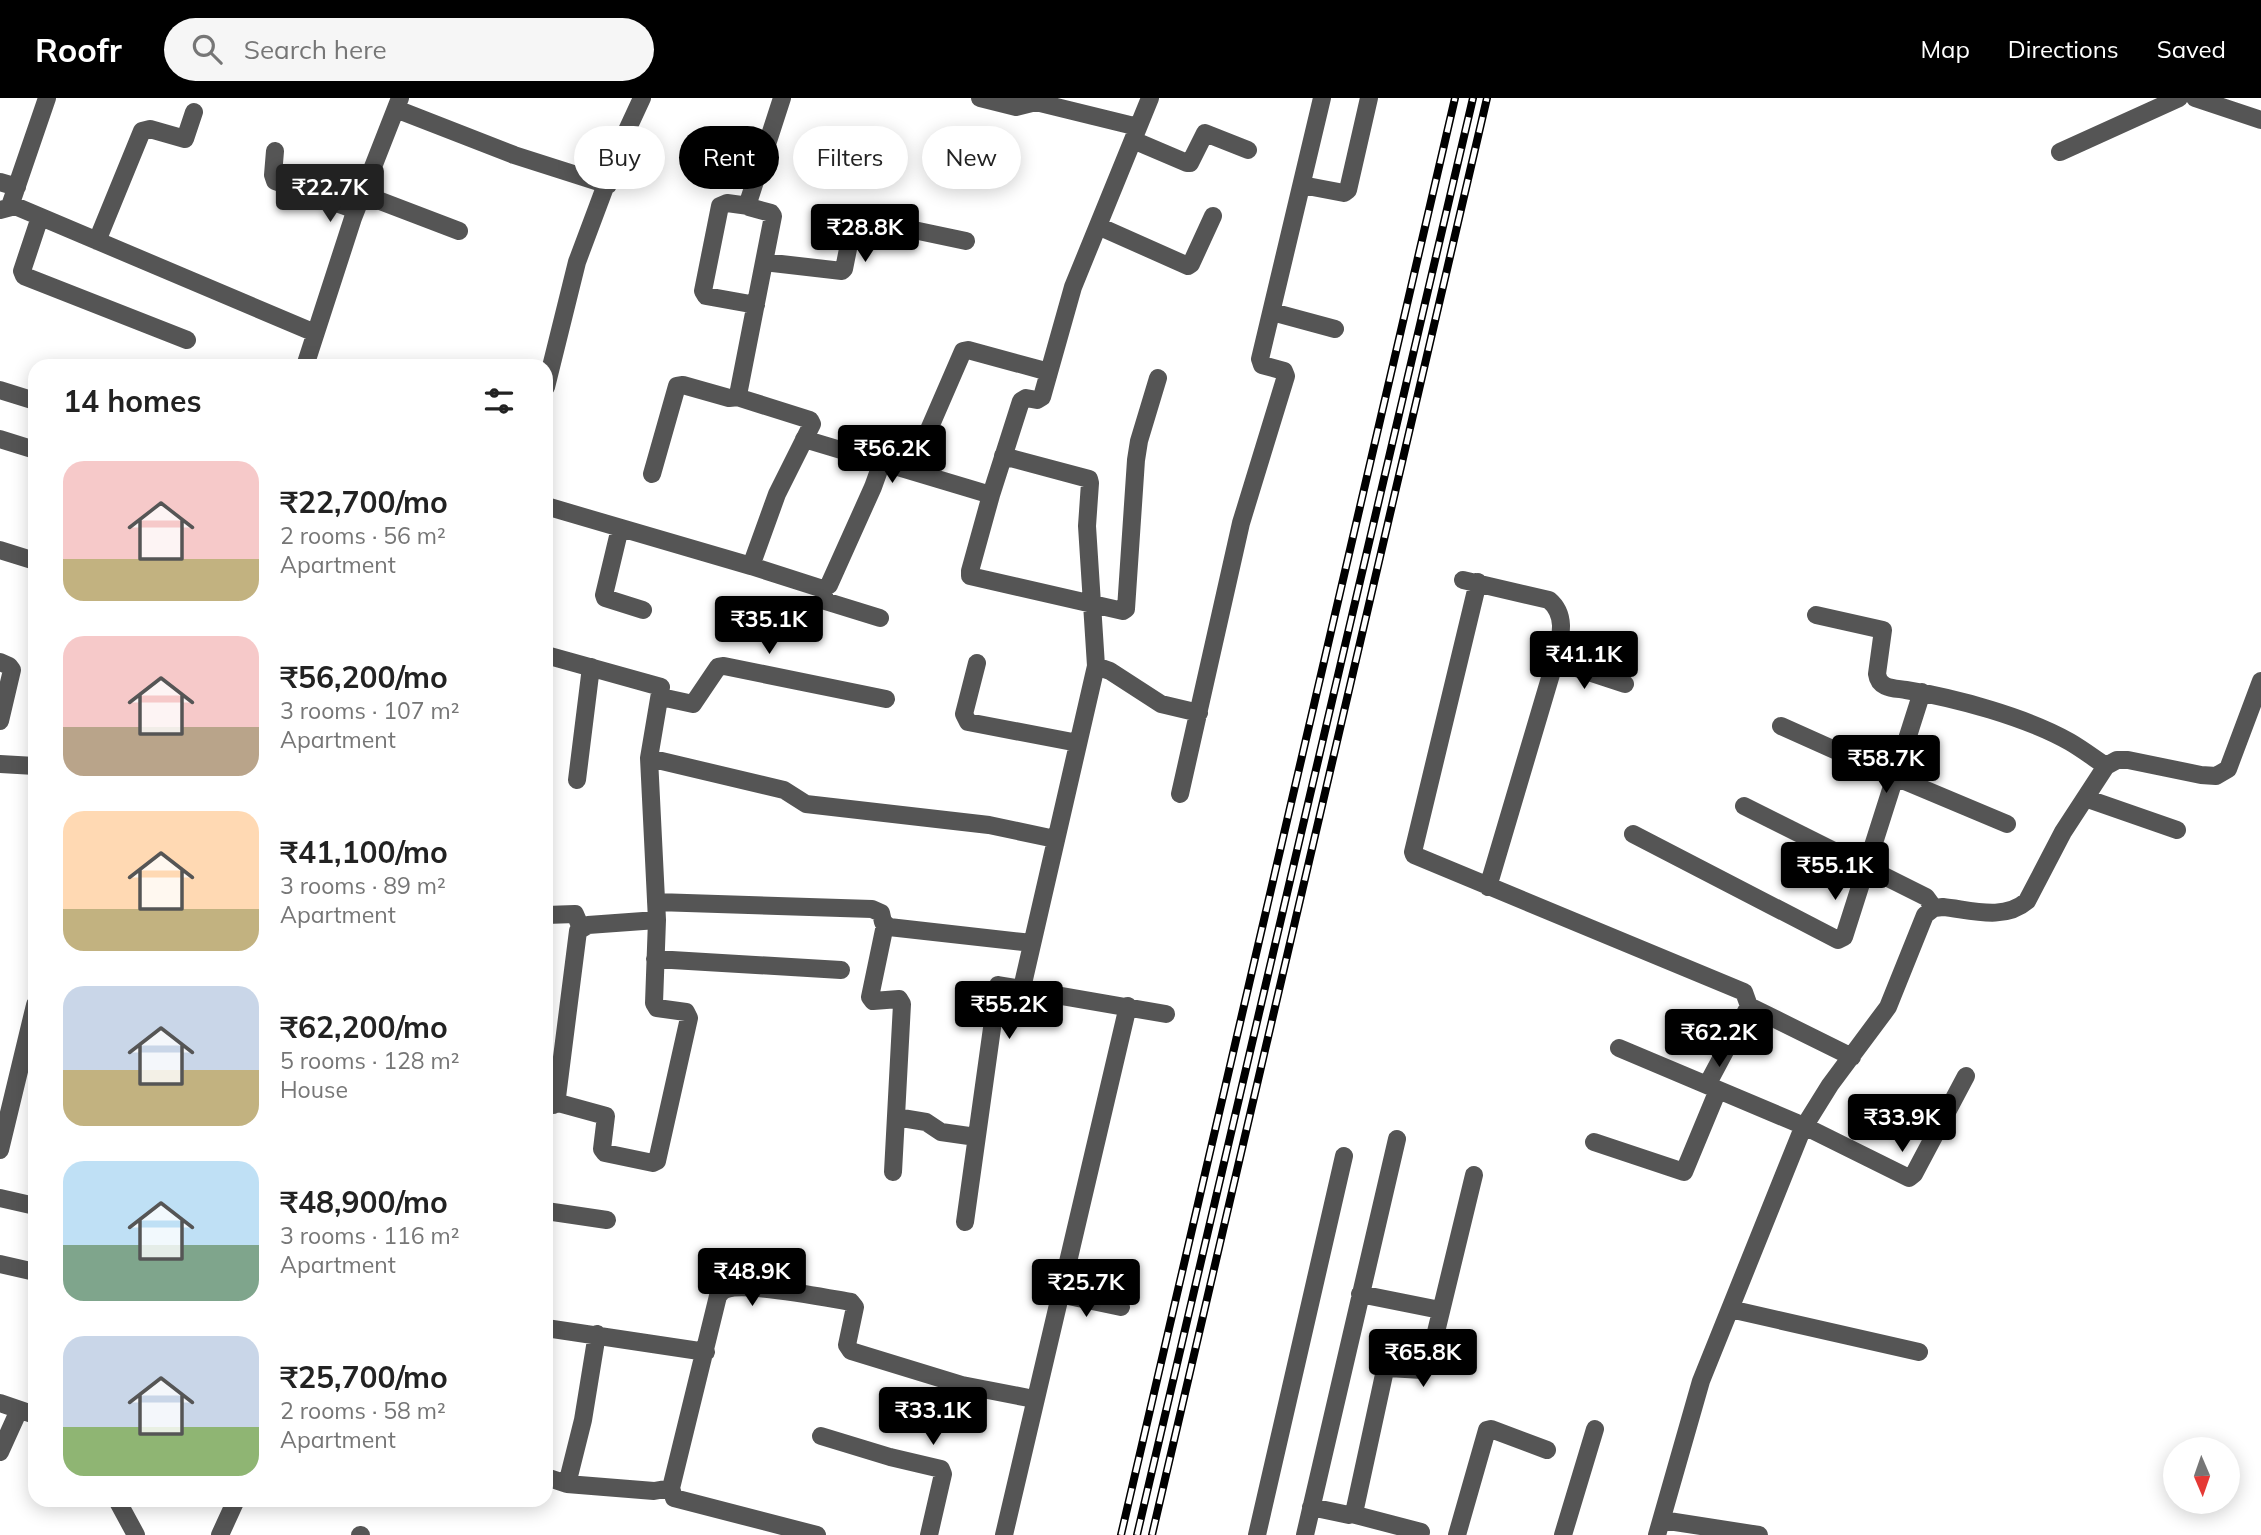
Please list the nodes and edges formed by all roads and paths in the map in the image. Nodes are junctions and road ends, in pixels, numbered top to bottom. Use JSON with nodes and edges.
{"nodes":[{"id":1,"x":47,"y":98,"type":"edge"},
{"id":2,"x":642,"y":98,"type":"edge"},
{"id":3,"x":782,"y":98,"type":"edge"},
{"id":4,"x":980,"y":98,"type":"edge"},
{"id":5,"x":1150,"y":98,"type":"edge"},
{"id":6,"x":1322,"y":98,"type":"edge"},
{"id":7,"x":1369,"y":98,"type":"edge"},
{"id":8,"x":2179,"y":98,"type":"edge"},
{"id":9,"x":2195,"y":98,"type":"edge"},
{"id":10,"x":398,"y":104,"type":"edge"},
{"id":11,"x":194,"y":113,"type":"dead end"},
{"id":12,"x":2261,"y":120,"type":"edge"},
{"id":13,"x":630,"y":126,"type":"edge"},
{"id":14,"x":1135,"y":133,"type":"junction"},
{"id":15,"x":1248,"y":150,"type":"dead end"},
{"id":16,"x":275,"y":151,"type":"dead end"},
{"id":17,"x":2060,"y":152,"type":"dead end"},
{"id":18,"x":574,"y":174,"type":"edge"},
{"id":19,"x":8,"y":184,"type":"edge"},
{"id":20,"x":1302,"y":185,"type":"junction"},
{"id":21,"x":606,"y":189,"type":"edge"},
{"id":22,"x":359,"y":202,"type":"junction"},
{"id":23,"x":748,"y":206,"type":"junction"},
{"id":24,"x":5,"y":208,"type":"edge"},
{"id":25,"x":1213,"y":216,"type":"dead end"},
{"id":26,"x":40,"y":217,"type":"junction"},
{"id":27,"x":1098,"y":226,"type":"junction"},
{"id":28,"x":459,"y":231,"type":"dead end"},
{"id":29,"x":97,"y":241,"type":"junction"},
{"id":30,"x":966,"y":241,"type":"dead end"},
{"id":31,"x":764,"y":262,"type":"junction"},
{"id":32,"x":755,"y":305,"type":"junction"},
{"id":33,"x":1272,"y":312,"type":"junction"},
{"id":34,"x":1335,"y":329,"type":"dead end"},
{"id":35,"x":315,"y":333,"type":"junction"},
{"id":36,"x":187,"y":340,"type":"dead end"},
{"id":37,"x":307,"y":359,"type":"edge"},
{"id":38,"x":553,"y":359,"type":"edge"},
{"id":39,"x":1049,"y":372,"type":"junction"},
{"id":40,"x":1158,"y":378,"type":"dead end"},
{"id":41,"x":0,"y":390,"type":"edge"},
{"id":42,"x":739,"y":397,"type":"junction"},
{"id":43,"x":28,"y":399,"type":"edge"},
{"id":44,"x":0,"y":439,"type":"edge"},
{"id":45,"x":804,"y":439,"type":"junction"},
{"id":46,"x":28,"y":448,"type":"edge"},
{"id":47,"x":1003,"y":456,"type":"junction"},
{"id":48,"x":882,"y":462,"type":"junction"},
{"id":49,"x":911,"y":471,"type":"junction"},
{"id":50,"x":652,"y":474,"type":"dead end"},
{"id":51,"x":991,"y":495,"type":"junction"},
{"id":52,"x":553,"y":508,"type":"edge"},
{"id":53,"x":620,"y":528,"type":"junction"},
{"id":54,"x":0,"y":550,"type":"edge"},
{"id":55,"x":28,"y":559,"type":"edge"},
{"id":56,"x":751,"y":566,"type":"junction"},
{"id":57,"x":823,"y":589,"type":"junction"},
{"id":58,"x":1092,"y":605,"type":"junction"},
{"id":59,"x":643,"y":610,"type":"dead end"},
{"id":60,"x":1816,"y":615,"type":"dead end"},
{"id":61,"x":880,"y":618,"type":"dead end"},
{"id":62,"x":553,"y":657,"type":"edge"},
{"id":63,"x":1555,"y":661,"type":"junction"},
{"id":64,"x":0,"y":662,"type":"edge"},
{"id":65,"x":977,"y":663,"type":"dead end"},
{"id":66,"x":1096,"y":666,"type":"junction"},
{"id":67,"x":592,"y":667,"type":"junction"},
{"id":68,"x":2261,"y":681,"type":"edge"},
{"id":69,"x":1625,"y":684,"type":"dead end"},
{"id":70,"x":1922,"y":692,"type":"junction"},
{"id":71,"x":661,"y":697,"type":"junction"},
{"id":72,"x":886,"y":699,"type":"dead end"},
{"id":73,"x":1199,"y":713,"type":"junction"},
{"id":74,"x":0,"y":721,"type":"edge"},
{"id":75,"x":1781,"y":726,"type":"dead end"},
{"id":76,"x":1078,"y":743,"type":"junction"},
{"id":77,"x":649,"y":758,"type":"junction"},
{"id":78,"x":0,"y":764,"type":"edge"},
{"id":79,"x":28,"y":766,"type":"edge"},
{"id":80,"x":2106,"y":766,"type":"junction"},
{"id":81,"x":1895,"y":777,"type":"junction"},
{"id":82,"x":577,"y":780,"type":"dead end"},
{"id":83,"x":1180,"y":794,"type":"dead end"},
{"id":84,"x":2085,"y":798,"type":"junction"},
{"id":85,"x":1744,"y":806,"type":"dead end"},
{"id":86,"x":2007,"y":824,"type":"dead end"},
{"id":87,"x":2177,"y":830,"type":"dead end"},
{"id":88,"x":1633,"y":834,"type":"dead end"},
{"id":89,"x":1055,"y":839,"type":"junction"},
{"id":90,"x":1865,"y":867,"type":"junction"},
{"id":91,"x":1488,"y":887,"type":"junction"},
{"id":92,"x":1934,"y":908,"type":"junction"},
{"id":93,"x":657,"y":911,"type":"junction"},
{"id":94,"x":553,"y":915,"type":"edge"},
{"id":95,"x":885,"y":925,"type":"junction"},
{"id":96,"x":581,"y":928,"type":"junction"},
{"id":97,"x":1032,"y":943,"type":"junction"},
{"id":98,"x":655,"y":959,"type":"junction"},
{"id":99,"x":841,"y":970,"type":"dead end"},
{"id":100,"x":1021,"y":988,"type":"junction"},
{"id":101,"x":1128,"y":1006,"type":"junction"},
{"id":102,"x":1749,"y":1006,"type":"junction"},
{"id":103,"x":1166,"y":1014,"type":"dead end"},
{"id":104,"x":28,"y":1037,"type":"edge"},
{"id":105,"x":1619,"y":1048,"type":"dead end"},
{"id":106,"x":1852,"y":1057,"type":"junction"},
{"id":107,"x":1966,"y":1076,"type":"dead end"},
{"id":108,"x":1713,"y":1088,"type":"junction"},
{"id":109,"x":553,"y":1101,"type":"edge"},
{"id":110,"x":553,"y":1104,"type":"edge"},
{"id":111,"x":896,"y":1117,"type":"junction"},
{"id":112,"x":1804,"y":1126,"type":"junction"},
{"id":113,"x":976,"y":1137,"type":"junction"},
{"id":114,"x":1397,"y":1139,"type":"dead end"},
{"id":115,"x":1594,"y":1142,"type":"dead end"},
{"id":116,"x":0,"y":1150,"type":"edge"},
{"id":117,"x":1344,"y":1156,"type":"dead end"},
{"id":118,"x":893,"y":1171,"type":"dead end"},
{"id":119,"x":1474,"y":1175,"type":"dead end"},
{"id":120,"x":0,"y":1198,"type":"edge"},
{"id":121,"x":28,"y":1204,"type":"edge"},
{"id":122,"x":553,"y":1212,"type":"edge"},
{"id":123,"x":607,"y":1220,"type":"dead end"},
{"id":124,"x":965,"y":1222,"type":"dead end"},
{"id":125,"x":0,"y":1264,"type":"edge"},
{"id":126,"x":28,"y":1270,"type":"edge"},
{"id":127,"x":1059,"y":1294,"type":"junction"},
{"id":128,"x":1360,"y":1294,"type":"junction"},
{"id":129,"x":1121,"y":1307,"type":"dead end"},
{"id":130,"x":1440,"y":1310,"type":"junction"},
{"id":131,"x":1730,"y":1310,"type":"junction"},
{"id":132,"x":553,"y":1329,"type":"edge"},
{"id":133,"x":597,"y":1334,"type":"junction"},
{"id":134,"x":706,"y":1352,"type":"junction"},
{"id":135,"x":1919,"y":1352,"type":"dead end"},
{"id":136,"x":1034,"y":1399,"type":"junction"},
{"id":137,"x":0,"y":1403,"type":"edge"},
{"id":138,"x":27,"y":1412,"type":"edge"},
{"id":139,"x":1595,"y":1429,"type":"dead end"},
{"id":140,"x":821,"y":1436,"type":"dead end"},
{"id":141,"x":1547,"y":1450,"type":"dead end"},
{"id":142,"x":0,"y":1451,"type":"edge"},
{"id":143,"x":553,"y":1479,"type":"edge"},
{"id":144,"x":567,"y":1484,"type":"junction"},
{"id":145,"x":671,"y":1488,"type":"junction"},
{"id":146,"x":122,"y":1507,"type":"edge"},
{"id":147,"x":233,"y":1507,"type":"edge"},
{"id":148,"x":1311,"y":1507,"type":"junction"},
{"id":149,"x":1352,"y":1514,"type":"junction"},
{"id":150,"x":1660,"y":1528,"type":"edge"},
{"id":151,"x":1421,"y":1532,"type":"dead end"},
{"id":152,"x":1569,"y":1534,"type":"edge"},
{"id":153,"x":136,"y":1535,"type":"edge"},
{"id":154,"x":220,"y":1535,"type":"edge"},
{"id":155,"x":817,"y":1535,"type":"edge"},
{"id":156,"x":929,"y":1535,"type":"edge"},
{"id":157,"x":1004,"y":1535,"type":"edge"},
{"id":158,"x":1257,"y":1535,"type":"edge"},
{"id":159,"x":1305,"y":1535,"type":"edge"},
{"id":160,"x":1457,"y":1535,"type":"edge"},
{"id":161,"x":1759,"y":1535,"type":"edge"}],
"edges":[{"from":1,"to":19,"type":"street"},
{"from":2,"to":13,"type":"street"},
{"from":3,"to":23,"type":"street"},
{"from":4,"to":14,"type":"street"},
{"from":5,"to":14,"type":"street"},
{"from":6,"to":20,"type":"street"},
{"from":7,"to":20,"type":"street"},
{"from":8,"to":17,"type":"street"},
{"from":9,"to":12,"type":"street"},
{"from":10,"to":18,"type":"street"},
{"from":10,"to":22,"type":"street"},
{"from":11,"to":29,"type":"street"},
{"from":14,"to":15,"type":"street"},
{"from":14,"to":27,"type":"street"},
{"from":16,"to":22,"type":"street"},
{"from":19,"to":24,"type":"street"},
{"from":20,"to":33,"type":"street"},
{"from":21,"to":38,"type":"street"},
{"from":22,"to":28,"type":"street"},
{"from":22,"to":35,"type":"street"},
{"from":23,"to":31,"type":"street"},
{"from":23,"to":32,"type":"street"},
{"from":24,"to":26,"type":"street"},
{"from":25,"to":27,"type":"street"},
{"from":26,"to":29,"type":"street"},
{"from":26,"to":36,"type":"street"},
{"from":27,"to":39,"type":"street"},
{"from":29,"to":35,"type":"street"},
{"from":30,"to":31,"type":"street"},
{"from":31,"to":32,"type":"street"},
{"from":32,"to":42,"type":"street"},
{"from":33,"to":34,"type":"street"},
{"from":33,"to":73,"type":"street"},
{"from":35,"to":37,"type":"street"},
{"from":39,"to":47,"type":"street"},
{"from":39,"to":49,"type":"street"},
{"from":40,"to":58,"type":"street"},
{"from":41,"to":43,"type":"street"},
{"from":42,"to":45,"type":"street"},
{"from":42,"to":50,"type":"street"},
{"from":44,"to":46,"type":"street"},
{"from":45,"to":48,"type":"street"},
{"from":45,"to":56,"type":"street"},
{"from":47,"to":51,"type":"street"},
{"from":47,"to":58,"type":"street"},
{"from":48,"to":49,"type":"street"},
{"from":48,"to":57,"type":"street"},
{"from":49,"to":51,"type":"street"},
{"from":51,"to":58,"type":"street"},
{"from":52,"to":53,"type":"street"},
{"from":53,"to":56,"type":"street"},
{"from":53,"to":59,"type":"street"},
{"from":54,"to":55,"type":"street"},
{"from":56,"to":57,"type":"street"},
{"from":57,"to":61,"type":"street"},
{"from":58,"to":66,"type":"street"},
{"from":60,"to":70,"type":"street"},
{"from":62,"to":67,"type":"street"},
{"from":63,"to":69,"type":"street"},
{"from":63,"to":91,"type":"street"},
{"from":63,"to":91,"type":"street"},
{"from":64,"to":74,"type":"street"},
{"from":65,"to":76,"type":"street"},
{"from":66,"to":73,"type":"street"},
{"from":66,"to":76,"type":"street"},
{"from":67,"to":71,"type":"street"},
{"from":67,"to":82,"type":"street"},
{"from":68,"to":80,"type":"street"},
{"from":70,"to":80,"type":"street"},
{"from":70,"to":81,"type":"street"},
{"from":71,"to":72,"type":"street"},
{"from":71,"to":77,"type":"street"},
{"from":73,"to":83,"type":"street"},
{"from":75,"to":81,"type":"street"},
{"from":76,"to":89,"type":"street"},
{"from":77,"to":89,"type":"street"},
{"from":77,"to":93,"type":"street"},
{"from":78,"to":79,"type":"street"},
{"from":80,"to":84,"type":"street"},
{"from":81,"to":86,"type":"street"},
{"from":81,"to":90,"type":"street"},
{"from":84,"to":87,"type":"street"},
{"from":84,"to":92,"type":"street"},
{"from":85,"to":90,"type":"street"},
{"from":88,"to":90,"type":"street"},
{"from":89,"to":97,"type":"street"},
{"from":90,"to":92,"type":"street"},
{"from":91,"to":102,"type":"street"},
{"from":92,"to":106,"type":"street"},
{"from":93,"to":95,"type":"street"},
{"from":93,"to":96,"type":"street"},
{"from":93,"to":98,"type":"street"},
{"from":94,"to":96,"type":"street"},
{"from":95,"to":97,"type":"street"},
{"from":95,"to":111,"type":"street"},
{"from":96,"to":109,"type":"street"},
{"from":97,"to":100,"type":"street"},
{"from":98,"to":99,"type":"street"},
{"from":98,"to":110,"type":"street"},
{"from":100,"to":101,"type":"street"},
{"from":100,"to":113,"type":"street"},
{"from":101,"to":103,"type":"street"},
{"from":101,"to":127,"type":"street"},
{"from":102,"to":106,"type":"street"},
{"from":102,"to":108,"type":"street"},
{"from":104,"to":116,"type":"street"},
{"from":105,"to":108,"type":"street"},
{"from":106,"to":112,"type":"street"},
{"from":107,"to":112,"type":"street"},
{"from":108,"to":112,"type":"street"},
{"from":108,"to":115,"type":"street"},
{"from":111,"to":113,"type":"street"},
{"from":111,"to":118,"type":"street"},
{"from":112,"to":131,"type":"street"},
{"from":113,"to":124,"type":"street"},
{"from":114,"to":128,"type":"street"},
{"from":117,"to":158,"type":"street"},
{"from":119,"to":130,"type":"street"},
{"from":120,"to":121,"type":"street"},
{"from":122,"to":123,"type":"street"},
{"from":125,"to":126,"type":"street"},
{"from":127,"to":129,"type":"street"},
{"from":127,"to":136,"type":"street"},
{"from":128,"to":130,"type":"street"},
{"from":128,"to":148,"type":"street"},
{"from":130,"to":149,"type":"street"},
{"from":131,"to":135,"type":"street"},
{"from":131,"to":150,"type":"street"},
{"from":132,"to":133,"type":"street"},
{"from":133,"to":134,"type":"street"},
{"from":133,"to":144,"type":"street"},
{"from":134,"to":136,"type":"street"},
{"from":134,"to":145,"type":"street"},
{"from":136,"to":157,"type":"street"},
{"from":137,"to":138,"type":"street"},
{"from":138,"to":142,"type":"street"},
{"from":139,"to":152,"type":"street"},
{"from":140,"to":156,"type":"street"},
{"from":141,"to":160,"type":"street"},
{"from":143,"to":144,"type":"street"},
{"from":144,"to":145,"type":"street"},
{"from":145,"to":155,"type":"street"},
{"from":146,"to":153,"type":"street"},
{"from":147,"to":154,"type":"street"},
{"from":148,"to":149,"type":"street"},
{"from":148,"to":159,"type":"street"},
{"from":149,"to":151,"type":"street"},
{"from":150,"to":161,"type":"street"}]}
